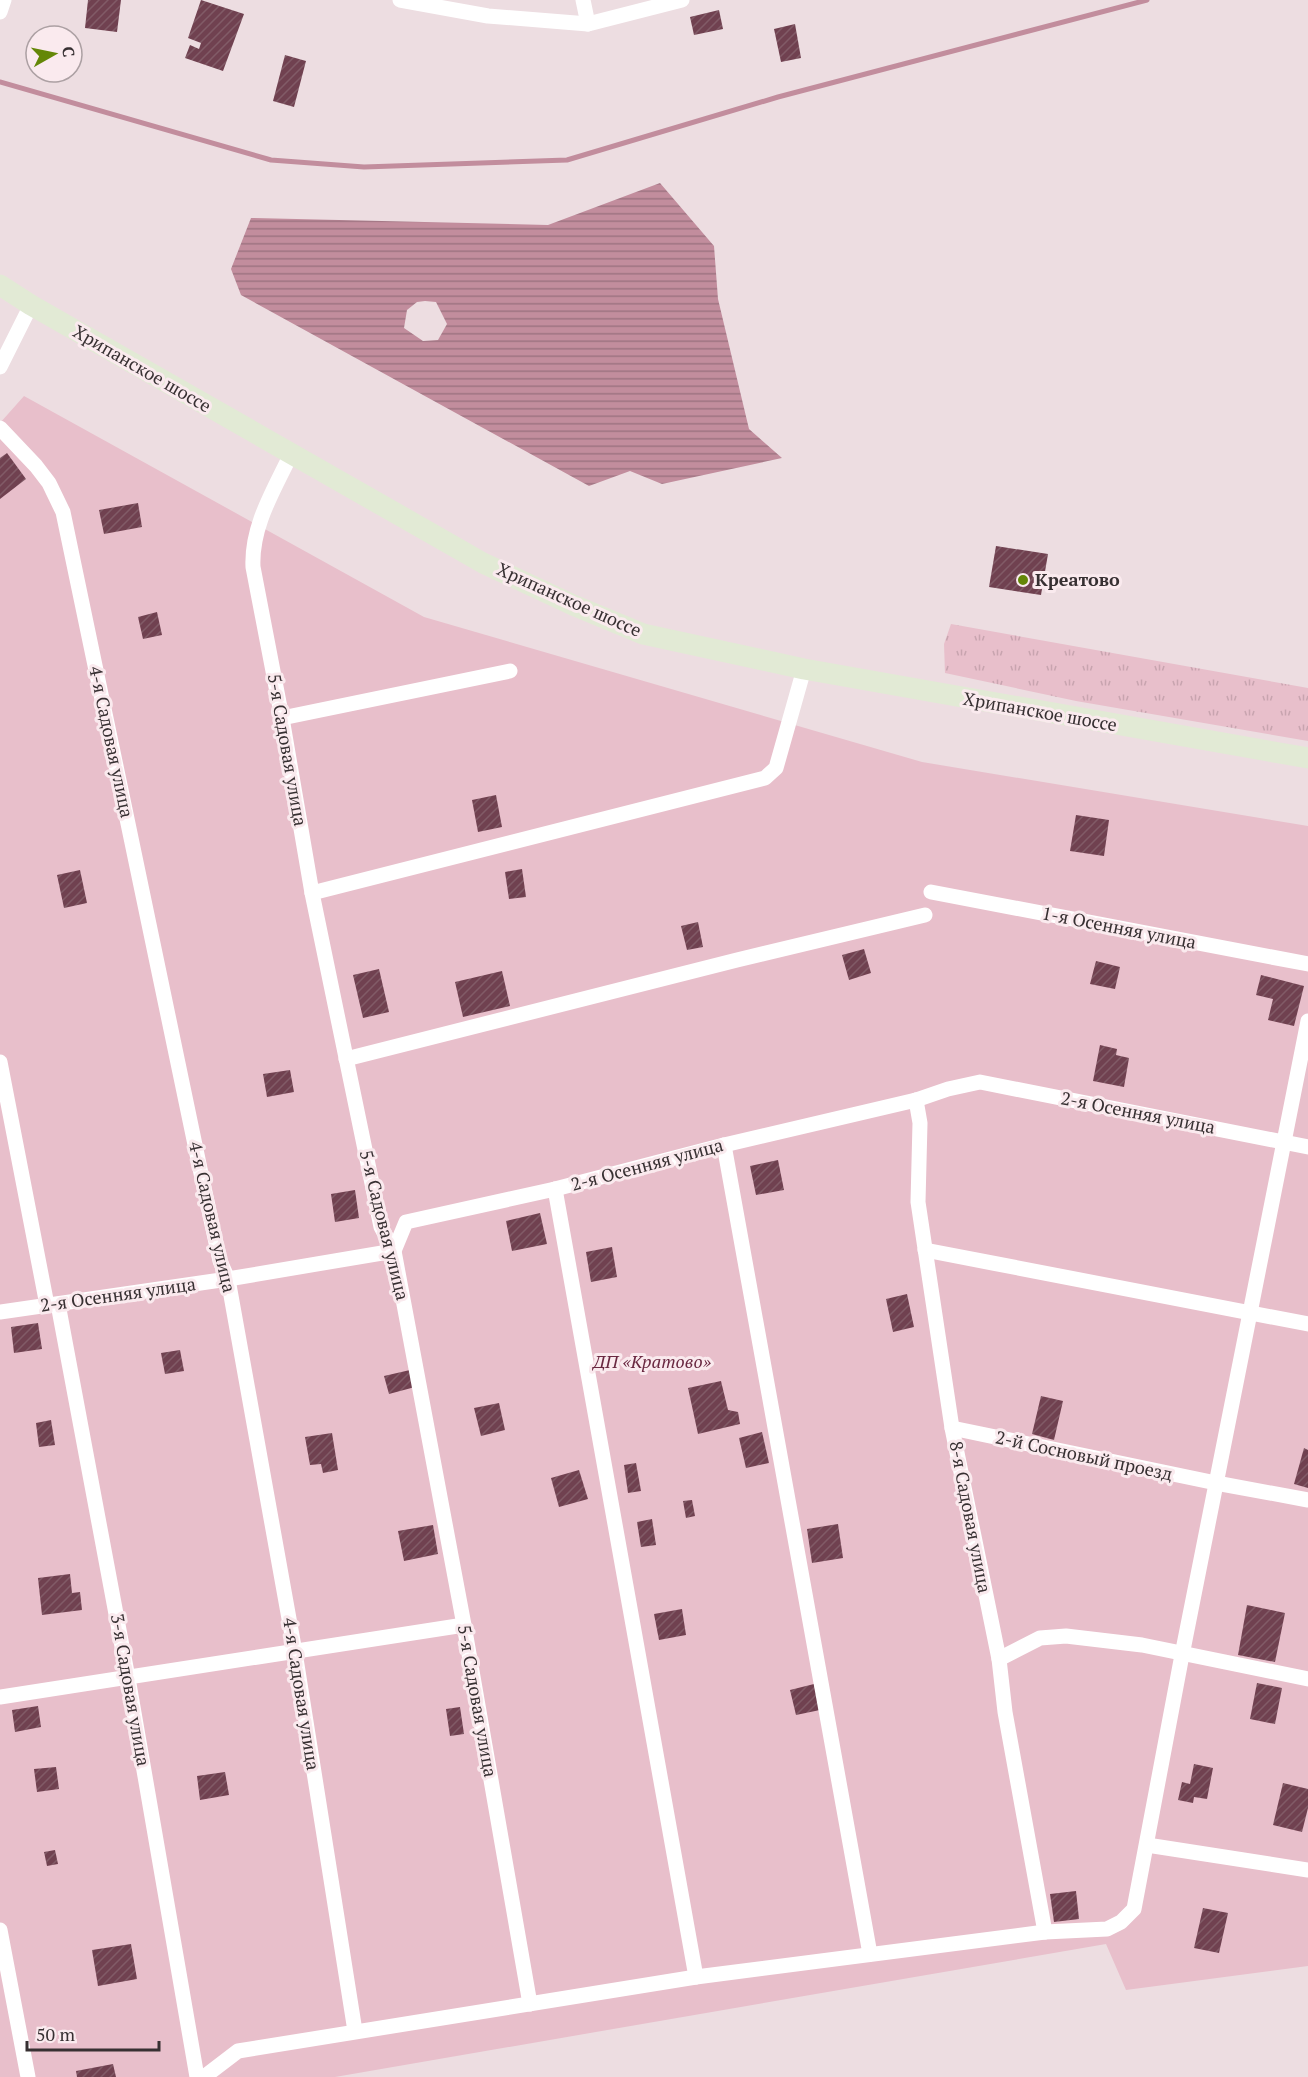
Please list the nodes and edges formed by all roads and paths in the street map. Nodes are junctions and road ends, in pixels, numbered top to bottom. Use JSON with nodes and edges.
{"nodes":[{"id":1,"x":4,"y":0,"type":"edge"},
{"id":2,"x":400,"y":0,"type":"edge"},
{"id":3,"x":583,"y":0,"type":"edge"},
{"id":4,"x":682,"y":0,"type":"edge"},
{"id":5,"x":0,"y":12,"type":"edge"},
{"id":6,"x":588,"y":24,"type":"junction"},
{"id":7,"x":0,"y":285,"type":"edge"},
{"id":8,"x":31,"y":305,"type":"junction"},
{"id":9,"x":0,"y":367,"type":"edge"},
{"id":10,"x":0,"y":428,"type":"edge"},
{"id":11,"x":291,"y":454,"type":"junction"},
{"id":12,"x":804,"y":669,"type":"junction"},
{"id":13,"x":510,"y":671,"type":"dead end"},
{"id":14,"x":282,"y":718,"type":"junction"},
{"id":15,"x":1308,"y":758,"type":"edge"},
{"id":16,"x":312,"y":892,"type":"junction"},
{"id":17,"x":931,"y":892,"type":"dead end"},
{"id":18,"x":925,"y":915,"type":"dead end"},
{"id":19,"x":1308,"y":964,"type":"edge"},
{"id":20,"x":1308,"y":1021,"type":"edge"},
{"id":21,"x":346,"y":1059,"type":"junction"},
{"id":22,"x":0,"y":1062,"type":"edge"},
{"id":23,"x":916,"y":1100,"type":"junction"},
{"id":24,"x":1284,"y":1142,"type":"junction"},
{"id":25,"x":724,"y":1145,"type":"junction"},
{"id":26,"x":1308,"y":1147,"type":"edge"},
{"id":27,"x":555,"y":1189,"type":"junction"},
{"id":28,"x":925,"y":1250,"type":"junction"},
{"id":29,"x":394,"y":1251,"type":"junction"},
{"id":30,"x":228,"y":1279,"type":"junction"},
{"id":31,"x":52,"y":1304,"type":"junction"},
{"id":32,"x":0,"y":1312,"type":"edge"},
{"id":33,"x":1251,"y":1314,"type":"junction"},
{"id":34,"x":1308,"y":1324,"type":"edge"},
{"id":35,"x":952,"y":1428,"type":"junction"},
{"id":36,"x":1216,"y":1483,"type":"junction"},
{"id":37,"x":1308,"y":1500,"type":"edge"},
{"id":38,"x":464,"y":1625,"type":"junction"},
{"id":39,"x":295,"y":1652,"type":"junction"},
{"id":40,"x":1182,"y":1655,"type":"junction"},
{"id":41,"x":999,"y":1659,"type":"junction"},
{"id":42,"x":128,"y":1678,"type":"junction"},
{"id":43,"x":1308,"y":1679,"type":"edge"},
{"id":44,"x":0,"y":1697,"type":"edge"},
{"id":45,"x":1147,"y":1845,"type":"junction"},
{"id":46,"x":1308,"y":1870,"type":"edge"},
{"id":47,"x":0,"y":1930,"type":"edge"},
{"id":48,"x":1045,"y":1932,"type":"junction"},
{"id":49,"x":870,"y":1954,"type":"junction"},
{"id":50,"x":696,"y":1977,"type":"junction"},
{"id":51,"x":530,"y":2004,"type":"junction"},
{"id":52,"x":355,"y":2031,"type":"junction"},
{"id":53,"x":28,"y":2077,"type":"edge"},
{"id":54,"x":197,"y":2077,"type":"edge"},
{"id":55,"x":204,"y":2077,"type":"edge"}],
"edges":[{"from":1,"to":5,"type":"street"},
{"from":2,"to":6,"type":"street"},
{"from":3,"to":6,"type":"street"},
{"from":4,"to":6,"type":"street"},
{"from":7,"to":8,"type":"main road","name":"Хрипанское шоссе"},
{"from":8,"to":9,"type":"street"},
{"from":8,"to":11,"type":"main road","name":"Хрипанское шоссе"},
{"from":10,"to":30,"type":"street","name":"4-я Садовая улица"},
{"from":11,"to":12,"type":"main road","name":"Хрипанское шоссе"},
{"from":11,"to":14,"type":"street","name":"5-я Садовая улица"},
{"from":12,"to":15,"type":"main road","name":"Хрипанское шоссе"},
{"from":12,"to":16,"type":"street"},
{"from":13,"to":14,"type":"street"},
{"from":14,"to":16,"type":"street","name":"5-я Садовая улица"},
{"from":16,"to":21,"type":"street","name":"5-я Садовая улица"},
{"from":17,"to":19,"type":"street","name":"1-я Осенняя улица"},
{"from":18,"to":21,"type":"street"},
{"from":20,"to":24,"type":"street"},
{"from":21,"to":29,"type":"street","name":"5-я Садовая улица"},
{"from":22,"to":31,"type":"street","name":"3-я Садовая улица"},
{"from":23,"to":24,"type":"street","name":"2-я Осенняя улица"},
{"from":23,"to":25,"type":"street","name":"2-я Осенняя улица"},
{"from":23,"to":28,"type":"street","name":"8-я Садовая улица"},
{"from":24,"to":26,"type":"street","name":"2-я Осенняя улица"},
{"from":24,"to":33,"type":"street"},
{"from":25,"to":27,"type":"street","name":"2-я Осенняя улица"},
{"from":25,"to":49,"type":"street"},
{"from":27,"to":29,"type":"street","name":"2-я Осенняя улица"},
{"from":27,"to":50,"type":"street"},
{"from":28,"to":33,"type":"street"},
{"from":28,"to":35,"type":"street","name":"8-я Садовая улица"},
{"from":29,"to":30,"type":"street","name":"2-я Осенняя улица"},
{"from":29,"to":38,"type":"street","name":"5-я Садовая улица"},
{"from":30,"to":31,"type":"street","name":"2-я Осенняя улица"},
{"from":30,"to":39,"type":"street","name":"4-я Садовая улица"},
{"from":31,"to":32,"type":"street","name":"2-я Осенняя улица"},
{"from":31,"to":42,"type":"street","name":"3-я Садовая улица"},
{"from":33,"to":34,"type":"street"},
{"from":33,"to":36,"type":"street"},
{"from":35,"to":36,"type":"street","name":"2-й Сосновый проезд"},
{"from":35,"to":41,"type":"street","name":"8-я Садовая улица"},
{"from":36,"to":37,"type":"street","name":"2-й Сосновый проезд"},
{"from":36,"to":40,"type":"street"},
{"from":38,"to":39,"type":"street"},
{"from":38,"to":51,"type":"street","name":"5-я Садовая улица"},
{"from":39,"to":42,"type":"street"},
{"from":39,"to":52,"type":"street","name":"4-я Садовая улица"},
{"from":40,"to":41,"type":"street"},
{"from":40,"to":43,"type":"street"},
{"from":40,"to":45,"type":"street"},
{"from":41,"to":48,"type":"street","name":"8-я Садовая улица"},
{"from":42,"to":44,"type":"street"},
{"from":42,"to":54,"type":"street","name":"3-я Садовая улица"},
{"from":45,"to":46,"type":"street"},
{"from":45,"to":48,"type":"street"},
{"from":47,"to":53,"type":"street"},
{"from":48,"to":49,"type":"street"},
{"from":49,"to":50,"type":"street"},
{"from":50,"to":51,"type":"street"},
{"from":51,"to":52,"type":"street"},
{"from":52,"to":55,"type":"street"}]}
